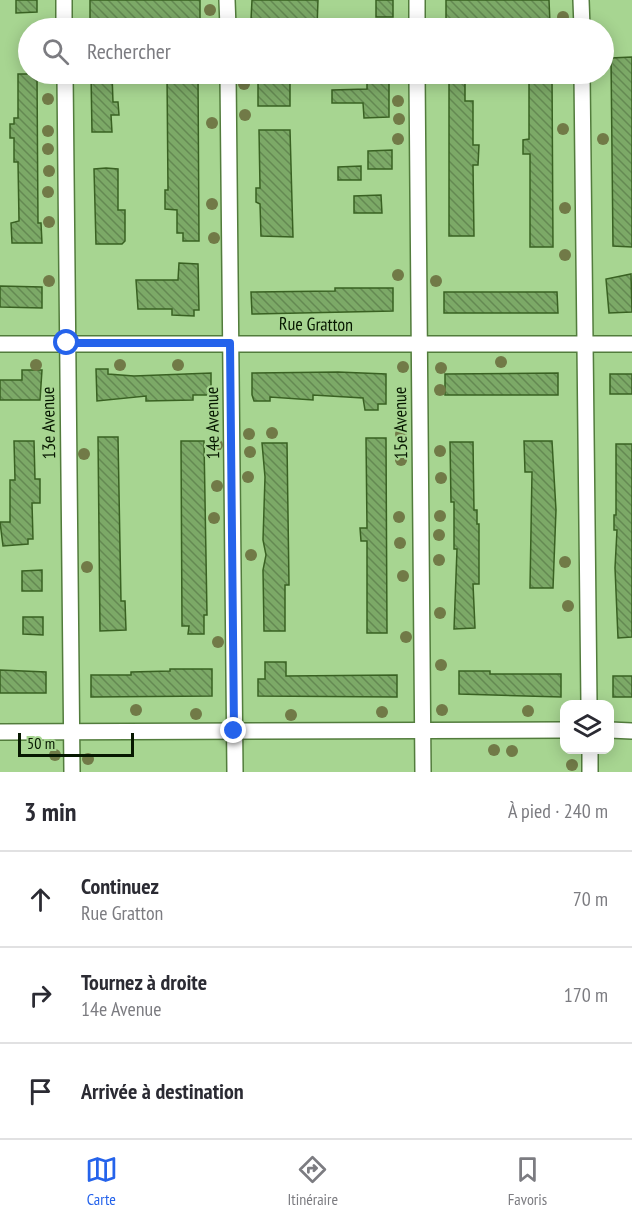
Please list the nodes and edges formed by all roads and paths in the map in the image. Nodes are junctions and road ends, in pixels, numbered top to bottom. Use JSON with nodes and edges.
{"nodes":[{"id":1,"x":64,"y":0,"type":"edge"},
{"id":2,"x":227,"y":0,"type":"edge"},
{"id":3,"x":417,"y":0,"type":"edge"},
{"id":4,"x":581,"y":0,"type":"edge"},
{"id":5,"x":64,"y":18,"type":"edge"},
{"id":6,"x":228,"y":18,"type":"edge"},
{"id":7,"x":417,"y":18,"type":"edge"},
{"id":8,"x":582,"y":18,"type":"edge"},
{"id":9,"x":64,"y":84,"type":"edge"},
{"id":10,"x":228,"y":84,"type":"edge"},
{"id":11,"x":417,"y":84,"type":"edge"},
{"id":12,"x":582,"y":84,"type":"edge"},
{"id":13,"x":67,"y":343,"type":"junction"},
{"id":14,"x":230,"y":343,"type":"junction"},
{"id":15,"x":0,"y":344,"type":"edge"},
{"id":16,"x":585,"y":344,"type":"junction"},
{"id":17,"x":632,"y":344,"type":"edge"},
{"id":18,"x":418,"y":345,"type":"junction"},
{"id":19,"x":589,"y":700,"type":"edge"},
{"id":20,"x":560,"y":730,"type":"edge"},
{"id":21,"x":614,"y":730,"type":"edge"},
{"id":22,"x":632,"y":730,"type":"edge"},
{"id":23,"x":234,"y":731,"type":"junction"},
{"id":24,"x":423,"y":731,"type":"junction"},
{"id":25,"x":0,"y":732,"type":"edge"},
{"id":26,"x":71,"y":732,"type":"junction"},
{"id":27,"x":590,"y":754,"type":"edge"},
{"id":28,"x":72,"y":772,"type":"edge"},
{"id":29,"x":234,"y":772,"type":"edge"},
{"id":30,"x":423,"y":772,"type":"edge"},
{"id":31,"x":590,"y":772,"type":"edge"}],
"edges":[{"from":1,"to":5,"type":"street"},
{"from":2,"to":6,"type":"street"},
{"from":3,"to":7,"type":"street"},
{"from":4,"to":8,"type":"street"},
{"from":9,"to":13,"type":"street","name":"13e Avenue"},
{"from":10,"to":14,"type":"street","name":"14e Avenue"},
{"from":11,"to":18,"type":"street","name":"15e Avenue"},
{"from":12,"to":16,"type":"street"},
{"from":13,"to":14,"type":"street","name":"Rue Gratton"},
{"from":13,"to":15,"type":"street","name":"Rue Gratton"},
{"from":13,"to":26,"type":"street","name":"13e Avenue"},
{"from":14,"to":18,"type":"street","name":"Rue Gratton"},
{"from":14,"to":23,"type":"street","name":"14e Avenue"},
{"from":16,"to":17,"type":"street","name":"Rue Gratton"},
{"from":16,"to":18,"type":"street","name":"Rue Gratton"},
{"from":16,"to":19,"type":"street"},
{"from":18,"to":24,"type":"street","name":"15e Avenue"},
{"from":20,"to":24,"type":"street"},
{"from":21,"to":22,"type":"street"},
{"from":23,"to":24,"type":"street"},
{"from":23,"to":26,"type":"street"},
{"from":23,"to":29,"type":"street","name":"14e Avenue"},
{"from":24,"to":30,"type":"street","name":"15e Avenue"},
{"from":25,"to":26,"type":"street"},
{"from":26,"to":28,"type":"street","name":"13e Avenue"},
{"from":27,"to":31,"type":"street"}]}
